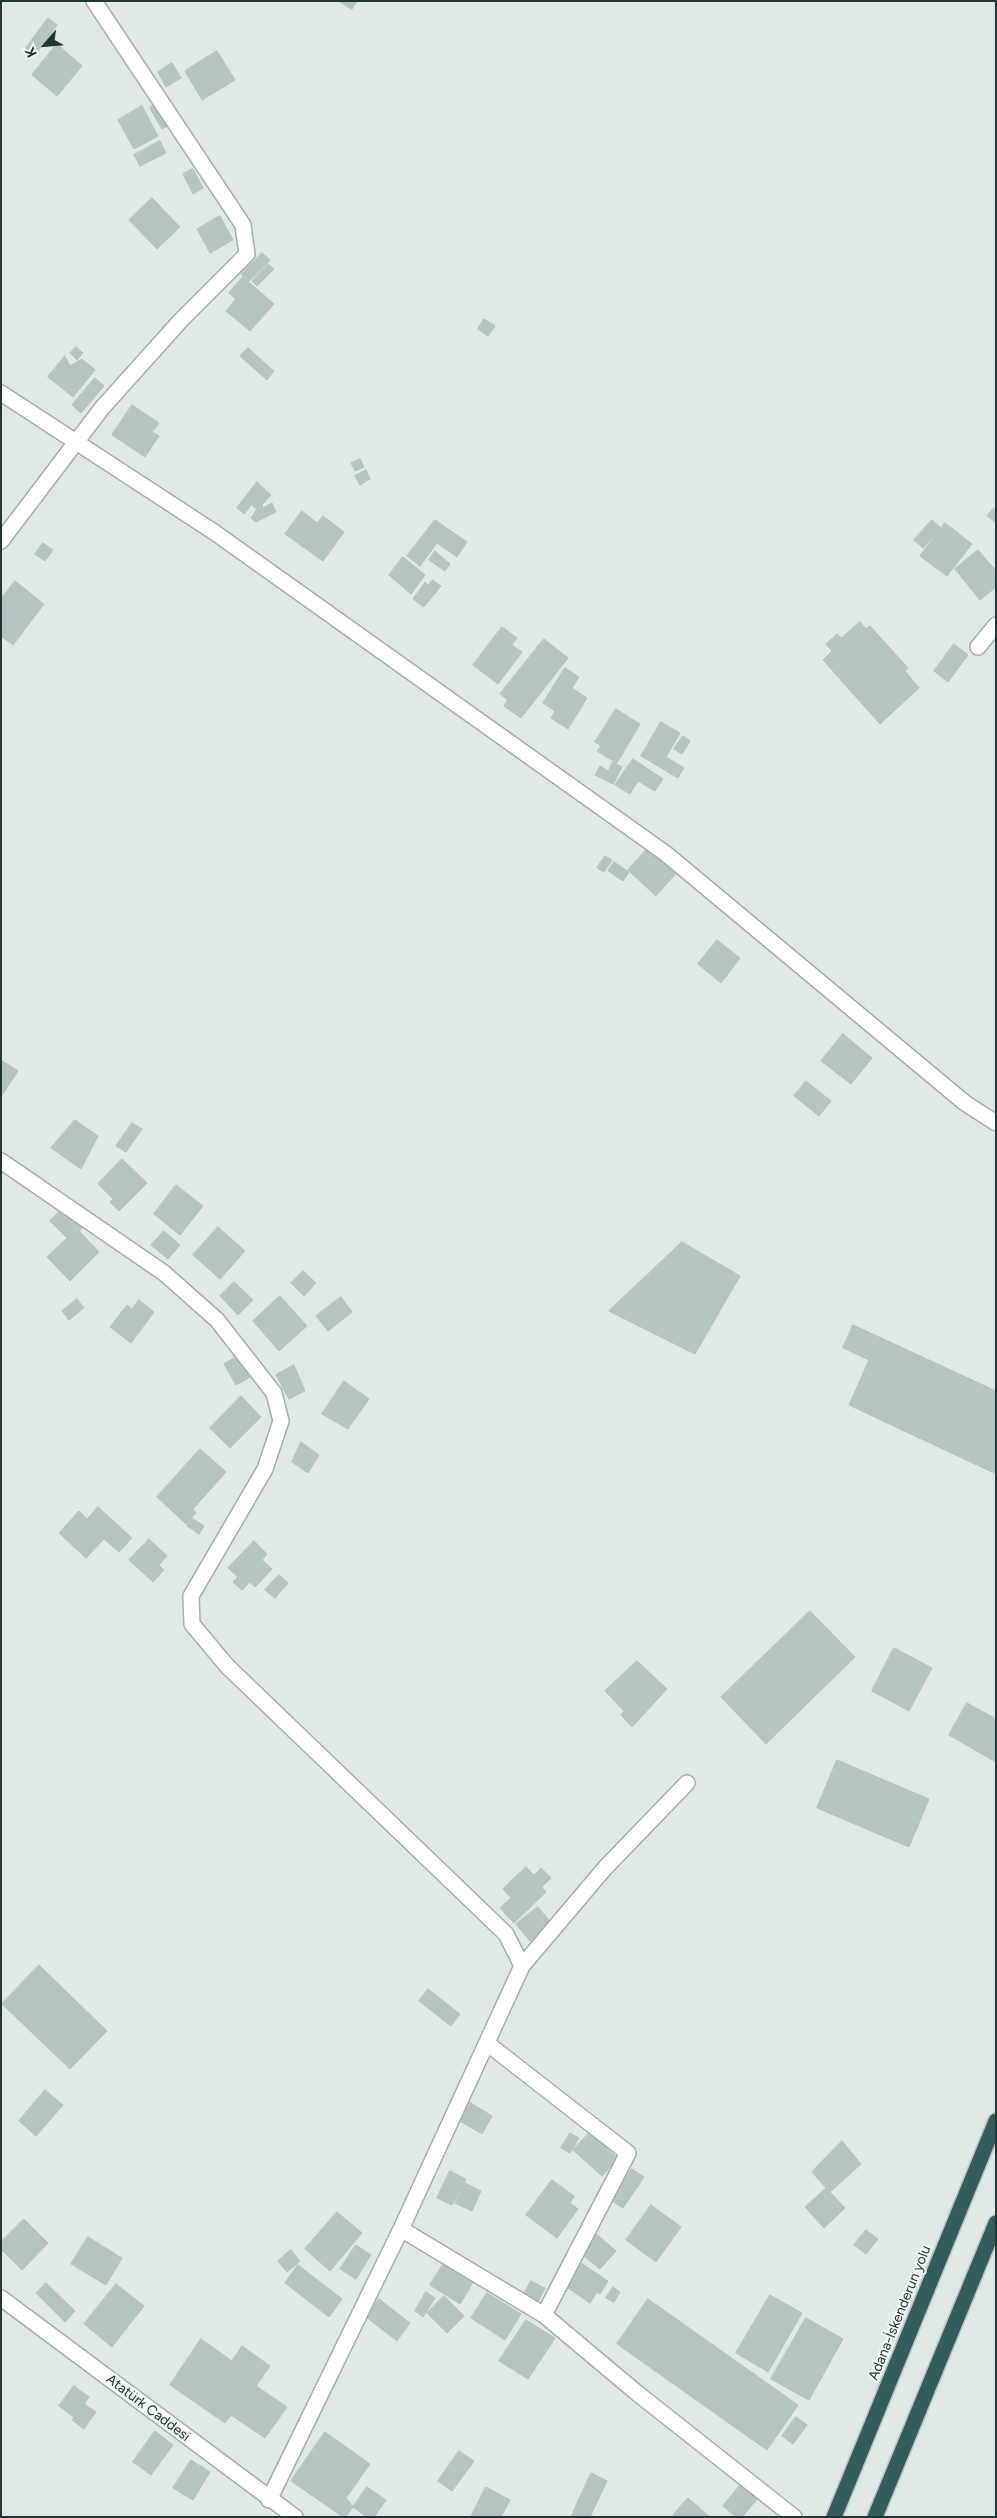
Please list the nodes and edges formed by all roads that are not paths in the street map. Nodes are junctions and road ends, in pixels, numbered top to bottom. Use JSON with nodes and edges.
{"nodes":[{"id":1,"x":94,"y":1,"type":"edge"},
{"id":2,"x":1,"y":393,"type":"edge"},
{"id":3,"x":76,"y":442,"type":"junction"},
{"id":4,"x":1,"y":541,"type":"edge"},
{"id":5,"x":996,"y":625,"type":"edge"},
{"id":6,"x":978,"y":647,"type":"dead end"},
{"id":7,"x":996,"y":1123,"type":"edge"},
{"id":8,"x":1,"y":1161,"type":"edge"},
{"id":9,"x":687,"y":1783,"type":"dead end"},
{"id":10,"x":522,"y":1966,"type":"junction"},
{"id":11,"x":488,"y":2044,"type":"junction"},
{"id":12,"x":996,"y":2121,"type":"edge"},
{"id":13,"x":996,"y":2222,"type":"edge"},
{"id":14,"x":402,"y":2229,"type":"junction"},
{"id":15,"x":1,"y":2298,"type":"edge"},
{"id":16,"x":544,"y":2315,"type":"junction"},
{"id":17,"x":270,"y":2500,"type":"junction"},
{"id":18,"x":295,"y":2517,"type":"edge"},
{"id":19,"x":794,"y":2517,"type":"edge"},
{"id":20,"x":834,"y":2517,"type":"edge"},
{"id":21,"x":875,"y":2517,"type":"edge"}],
"edges":[{"from":1,"to":3,"type":"street"},
{"from":2,"to":3,"type":"street"},
{"from":3,"to":4,"type":"street"},
{"from":3,"to":7,"type":"street"},
{"from":5,"to":6,"type":"street"},
{"from":8,"to":10,"type":"street"},
{"from":9,"to":10,"type":"street"},
{"from":10,"to":11,"type":"street"},
{"from":11,"to":14,"type":"street"},
{"from":11,"to":16,"type":"street"},
{"from":12,"to":20,"type":"highway","name":"Adana-İskenderun yolu"},
{"from":13,"to":21,"type":"highway"},
{"from":14,"to":16,"type":"street"},
{"from":14,"to":17,"type":"street"},
{"from":15,"to":17,"type":"street","name":"Atatürk Caddesi"},
{"from":16,"to":19,"type":"street"},
{"from":17,"to":18,"type":"street","name":"Atatürk Caddesi"}]}
